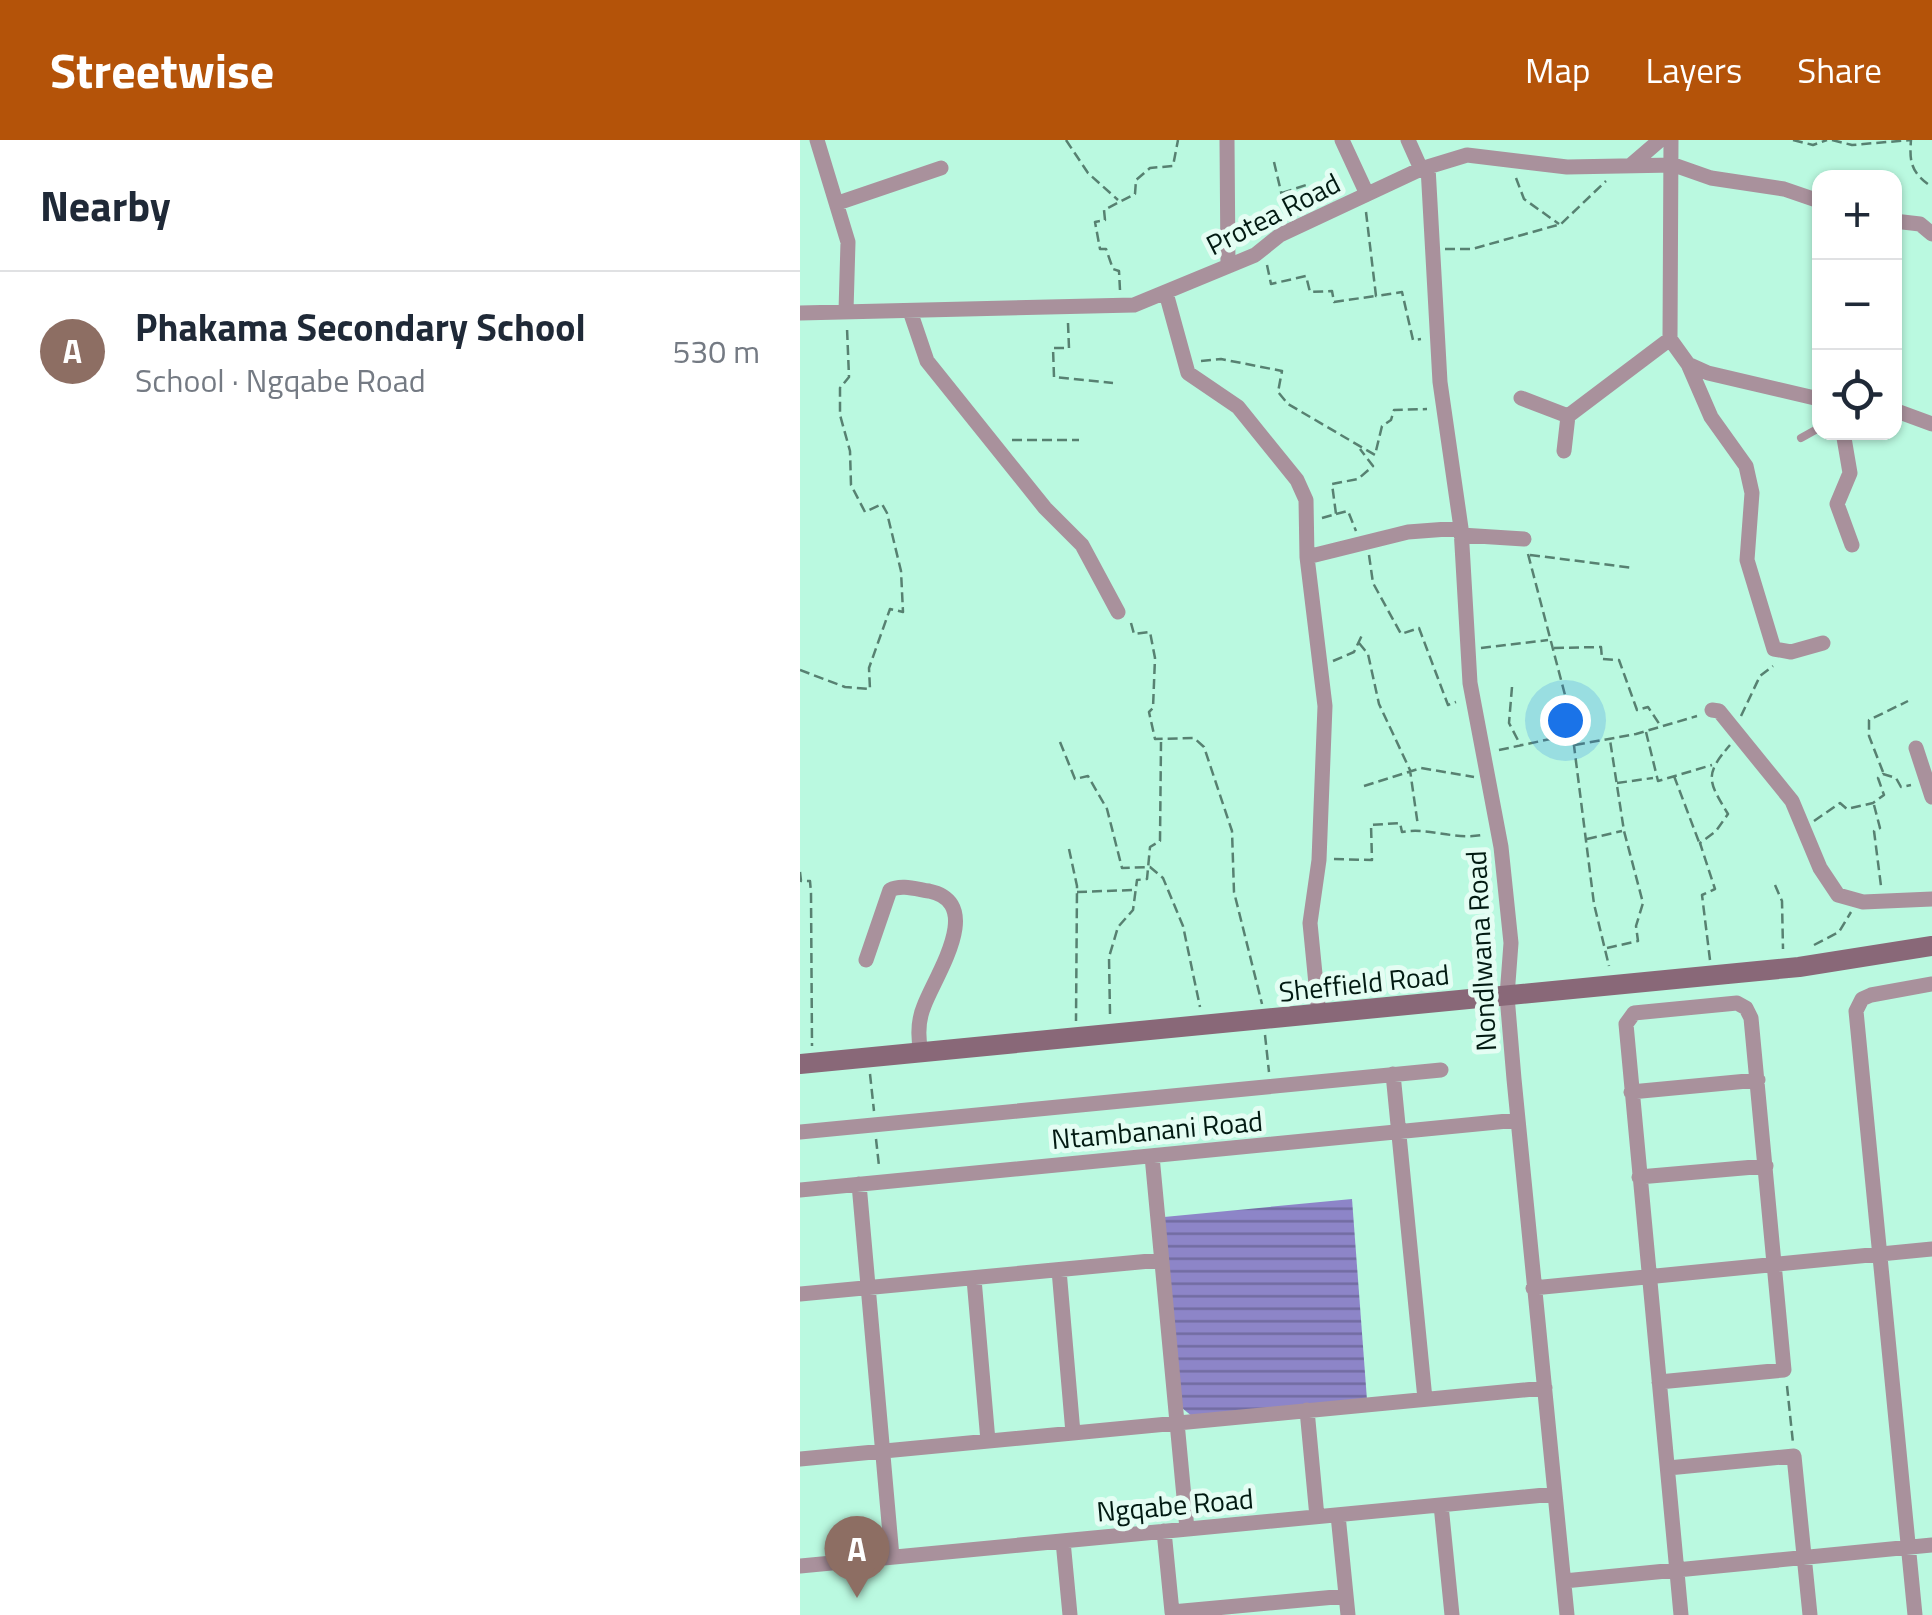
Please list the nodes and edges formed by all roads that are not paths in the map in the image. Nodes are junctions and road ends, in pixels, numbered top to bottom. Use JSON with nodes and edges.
{"nodes":[{"id":1,"x":817,"y":140,"type":"edge"},
{"id":2,"x":1227,"y":140,"type":"edge"},
{"id":3,"x":1342,"y":140,"type":"edge"},
{"id":4,"x":1408,"y":140,"type":"edge"},
{"id":5,"x":1660,"y":140,"type":"edge"},
{"id":6,"x":1671,"y":140,"type":"edge"},
{"id":7,"x":1674,"y":165,"type":"junction"},
{"id":8,"x":1623,"y":166,"type":"junction"},
{"id":9,"x":941,"y":168,"type":"dead end"},
{"id":10,"x":1424,"y":168,"type":"junction"},
{"id":11,"x":1364,"y":196,"type":"junction"},
{"id":12,"x":1812,"y":198,"type":"edge"},
{"id":13,"x":838,"y":203,"type":"junction"},
{"id":14,"x":1902,"y":222,"type":"edge"},
{"id":15,"x":1928,"y":225,"type":"edge"},
{"id":16,"x":1228,"y":266,"type":"junction"},
{"id":17,"x":1166,"y":293,"type":"junction"},
{"id":18,"x":846,"y":311,"type":"junction"},
{"id":19,"x":910,"y":312,"type":"junction"},
{"id":20,"x":800,"y":314,"type":"edge"},
{"id":21,"x":1670,"y":340,"type":"junction"},
{"id":22,"x":1688,"y":364,"type":"junction"},
{"id":23,"x":1812,"y":396,"type":"edge"},
{"id":24,"x":1521,"y":398,"type":"dead end"},
{"id":25,"x":1902,"y":413,"type":"edge"},
{"id":26,"x":1568,"y":416,"type":"junction"},
{"id":27,"x":1932,"y":424,"type":"edge"},
{"id":28,"x":1812,"y":432,"type":"edge"},
{"id":29,"x":1801,"y":438,"type":"dead end"},
{"id":30,"x":1844,"y":440,"type":"edge"},
{"id":31,"x":1564,"y":451,"type":"dead end"},
{"id":32,"x":1461,"y":532,"type":"junction"},
{"id":33,"x":1524,"y":538,"type":"road end"},
{"id":34,"x":1852,"y":545,"type":"dead end"},
{"id":35,"x":1306,"y":557,"type":"junction"},
{"id":36,"x":1118,"y":612,"type":"road end"},
{"id":37,"x":1823,"y":644,"type":"dead end"},
{"id":38,"x":1712,"y":710,"type":"road end"},
{"id":39,"x":1916,"y":748,"type":"dead end"},
{"id":40,"x":1932,"y":796,"type":"edge"},
{"id":41,"x":1932,"y":898,"type":"edge"},
{"id":42,"x":1932,"y":946,"type":"edge"},
{"id":43,"x":866,"y":960,"type":"dead end"},
{"id":44,"x":1932,"y":984,"type":"edge"},
{"id":45,"x":1507,"y":996,"type":"junction"},
{"id":46,"x":1319,"y":1014,"type":"junction"},
{"id":47,"x":920,"y":1053,"type":"junction"},
{"id":48,"x":806,"y":1056,"type":"edge"},
{"id":49,"x":1441,"y":1070,"type":"dead end"},
{"id":50,"x":1393,"y":1074,"type":"junction"},
{"id":51,"x":1758,"y":1080,"type":"junction"},
{"id":52,"x":1631,"y":1092,"type":"junction"},
{"id":53,"x":1518,"y":1120,"type":"junction"},
{"id":54,"x":800,"y":1132,"type":"edge"},
{"id":55,"x":1399,"y":1132,"type":"junction"},
{"id":56,"x":1152,"y":1156,"type":"junction"},
{"id":57,"x":1766,"y":1166,"type":"junction"},
{"id":58,"x":1639,"y":1178,"type":"junction"},
{"id":59,"x":860,"y":1184,"type":"junction"},
{"id":60,"x":800,"y":1190,"type":"edge"},
{"id":61,"x":1932,"y":1249,"type":"edge"},
{"id":62,"x":1880,"y":1254,"type":"junction"},
{"id":63,"x":1161,"y":1260,"type":"junction"},
{"id":64,"x":1776,"y":1264,"type":"junction"},
{"id":65,"x":1060,"y":1270,"type":"junction"},
{"id":66,"x":1648,"y":1277,"type":"junction"},
{"id":67,"x":974,"y":1279,"type":"junction"},
{"id":68,"x":868,"y":1287,"type":"junction"},
{"id":69,"x":1533,"y":1288,"type":"junction"},
{"id":70,"x":800,"y":1294,"type":"edge"},
{"id":71,"x":1659,"y":1382,"type":"junction"},
{"id":72,"x":1544,"y":1388,"type":"junction"},
{"id":73,"x":1425,"y":1399,"type":"junction"},
{"id":74,"x":1307,"y":1410,"type":"junction"},
{"id":75,"x":1177,"y":1423,"type":"junction"},
{"id":76,"x":1073,"y":1433,"type":"junction"},
{"id":77,"x":988,"y":1441,"type":"junction"},
{"id":78,"x":883,"y":1452,"type":"junction"},
{"id":79,"x":800,"y":1459,"type":"edge"},
{"id":80,"x":1668,"y":1468,"type":"junction"},
{"id":81,"x":1555,"y":1494,"type":"junction"},
{"id":82,"x":1441,"y":1505,"type":"junction"},
{"id":83,"x":1338,"y":1515,"type":"junction"},
{"id":84,"x":1317,"y":1516,"type":"junction"},
{"id":85,"x":1188,"y":1529,"type":"junction"},
{"id":86,"x":1164,"y":1531,"type":"junction"},
{"id":87,"x":1063,"y":1541,"type":"junction"},
{"id":88,"x":1932,"y":1545,"type":"edge"},
{"id":89,"x":1908,"y":1547,"type":"junction"},
{"id":90,"x":892,"y":1557,"type":"junction"},
{"id":91,"x":1804,"y":1557,"type":"junction"},
{"id":92,"x":800,"y":1566,"type":"edge"},
{"id":93,"x":1678,"y":1570,"type":"junction"},
{"id":94,"x":1564,"y":1581,"type":"junction"},
{"id":95,"x":1346,"y":1596,"type":"junction"},
{"id":96,"x":1172,"y":1613,"type":"edge"},
{"id":97,"x":1070,"y":1615,"type":"edge"},
{"id":98,"x":1348,"y":1615,"type":"edge"},
{"id":99,"x":1452,"y":1615,"type":"edge"},
{"id":100,"x":1567,"y":1615,"type":"edge"},
{"id":101,"x":1681,"y":1615,"type":"edge"},
{"id":102,"x":1810,"y":1615,"type":"edge"},
{"id":103,"x":1915,"y":1615,"type":"edge"}],
"edges":[{"from":1,"to":13,"type":"street"},
{"from":2,"to":16,"type":"street"},
{"from":3,"to":11,"type":"street"},
{"from":4,"to":10,"type":"street","name":"Nondlwana Road"},
{"from":5,"to":8,"type":"street"},
{"from":6,"to":7,"type":"street"},
{"from":7,"to":8,"type":"street","name":"Protea Road"},
{"from":7,"to":12,"type":"street","name":"Protea Road"},
{"from":7,"to":21,"type":"street"},
{"from":8,"to":10,"type":"street","name":"Protea Road"},
{"from":9,"to":13,"type":"street"},
{"from":10,"to":11,"type":"street","name":"Protea Road"},
{"from":10,"to":32,"type":"street","name":"Nondlwana Road"},
{"from":11,"to":16,"type":"street","name":"Protea Road"},
{"from":13,"to":18,"type":"street"},
{"from":14,"to":15,"type":"street"},
{"from":16,"to":17,"type":"street","name":"Protea Road"},
{"from":17,"to":19,"type":"street","name":"Protea Road"},
{"from":17,"to":35,"type":"street"},
{"from":18,"to":19,"type":"street","name":"Protea Road"},
{"from":18,"to":20,"type":"street","name":"Protea Road"},
{"from":19,"to":36,"type":"street"},
{"from":21,"to":22,"type":"street"},
{"from":21,"to":26,"type":"street"},
{"from":22,"to":23,"type":"street"},
{"from":22,"to":37,"type":"street"},
{"from":24,"to":26,"type":"street"},
{"from":25,"to":27,"type":"street"},
{"from":26,"to":31,"type":"street"},
{"from":28,"to":29,"type":"lane"},
{"from":30,"to":34,"type":"street"},
{"from":32,"to":33,"type":"street"},
{"from":32,"to":35,"type":"street"},
{"from":32,"to":45,"type":"street","name":"Nondlwana Road"},
{"from":35,"to":46,"type":"street"},
{"from":38,"to":41,"type":"street"},
{"from":39,"to":40,"type":"street"},
{"from":42,"to":45,"type":"street","name":"Sheffield Road"},
{"from":43,"to":47,"type":"street"},
{"from":44,"to":62,"type":"street"},
{"from":45,"to":46,"type":"street","name":"Sheffield Road"},
{"from":45,"to":53,"type":"street","name":"Nondlwana Road"},
{"from":46,"to":47,"type":"street","name":"Sheffield Road"},
{"from":47,"to":48,"type":"street","name":"Sheffield Road"},
{"from":49,"to":50,"type":"street"},
{"from":50,"to":54,"type":"street"},
{"from":50,"to":55,"type":"street"},
{"from":51,"to":52,"type":"street"},
{"from":51,"to":52,"type":"street"},
{"from":51,"to":57,"type":"street"},
{"from":52,"to":58,"type":"street"},
{"from":53,"to":55,"type":"street","name":"Ntambanani Road"},
{"from":53,"to":69,"type":"street","name":"Nondlwana Road"},
{"from":55,"to":56,"type":"street","name":"Ntambanani Road"},
{"from":55,"to":73,"type":"street"},
{"from":56,"to":59,"type":"street","name":"Ntambanani Road"},
{"from":56,"to":63,"type":"street"},
{"from":57,"to":58,"type":"street"},
{"from":57,"to":64,"type":"street"},
{"from":58,"to":66,"type":"street"},
{"from":59,"to":60,"type":"street","name":"Ntambanani Road"},
{"from":59,"to":68,"type":"street"},
{"from":61,"to":62,"type":"street"},
{"from":62,"to":64,"type":"street"},
{"from":62,"to":89,"type":"street"},
{"from":63,"to":65,"type":"street"},
{"from":63,"to":75,"type":"street"},
{"from":64,"to":66,"type":"street"},
{"from":64,"to":71,"type":"street"},
{"from":65,"to":67,"type":"street"},
{"from":65,"to":76,"type":"street"},
{"from":66,"to":69,"type":"street"},
{"from":66,"to":71,"type":"street"},
{"from":67,"to":68,"type":"street"},
{"from":67,"to":77,"type":"street"},
{"from":68,"to":70,"type":"street"},
{"from":68,"to":78,"type":"street"},
{"from":69,"to":72,"type":"street","name":"Nondlwana Road"},
{"from":71,"to":80,"type":"street"},
{"from":72,"to":73,"type":"street"},
{"from":72,"to":81,"type":"street","name":"Nondlwana Road"},
{"from":73,"to":74,"type":"street"},
{"from":74,"to":75,"type":"street"},
{"from":74,"to":84,"type":"street"},
{"from":75,"to":76,"type":"street"},
{"from":75,"to":85,"type":"street"},
{"from":76,"to":77,"type":"street"},
{"from":77,"to":78,"type":"street"},
{"from":78,"to":79,"type":"street"},
{"from":78,"to":90,"type":"street"},
{"from":80,"to":91,"type":"street"},
{"from":80,"to":93,"type":"street"},
{"from":81,"to":82,"type":"street","name":"Ngqabe Road"},
{"from":81,"to":94,"type":"street","name":"Nondlwana Road"},
{"from":82,"to":83,"type":"street","name":"Ngqabe Road"},
{"from":82,"to":99,"type":"street"},
{"from":83,"to":84,"type":"street","name":"Ngqabe Road"},
{"from":83,"to":95,"type":"street"},
{"from":84,"to":85,"type":"street","name":"Ngqabe Road"},
{"from":85,"to":86,"type":"street","name":"Ngqabe Road"},
{"from":86,"to":87,"type":"street","name":"Ngqabe Road"},
{"from":86,"to":96,"type":"street"},
{"from":87,"to":90,"type":"street","name":"Ngqabe Road"},
{"from":87,"to":97,"type":"street"},
{"from":88,"to":89,"type":"street"},
{"from":89,"to":91,"type":"street"},
{"from":89,"to":103,"type":"street"},
{"from":90,"to":92,"type":"street","name":"Ngqabe Road"},
{"from":91,"to":93,"type":"street"},
{"from":91,"to":102,"type":"street"},
{"from":93,"to":94,"type":"street"},
{"from":93,"to":101,"type":"street"},
{"from":94,"to":100,"type":"street","name":"Nondlwana Road"},
{"from":95,"to":96,"type":"street"},
{"from":95,"to":98,"type":"street"}]}
